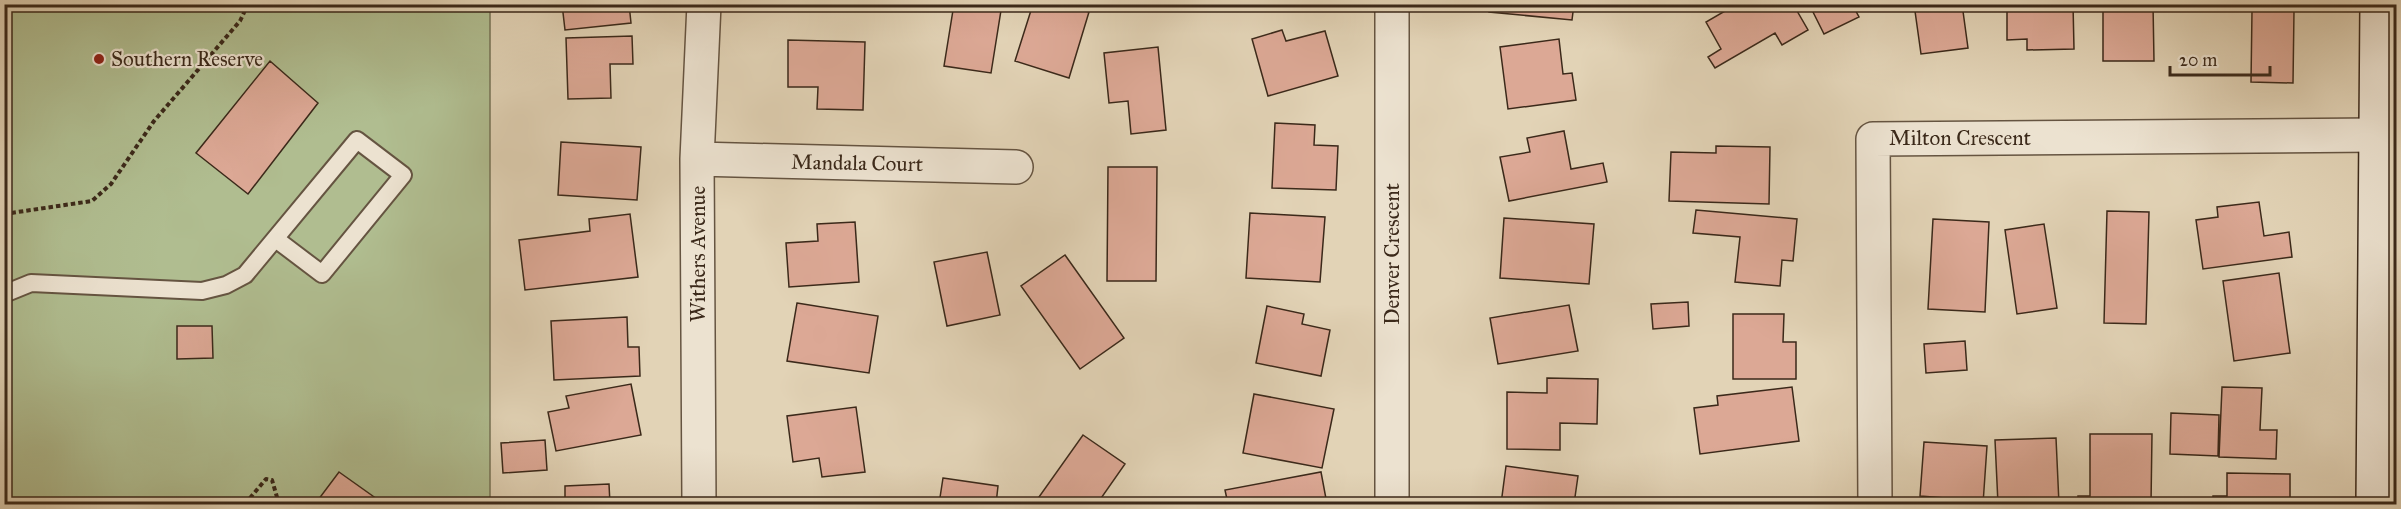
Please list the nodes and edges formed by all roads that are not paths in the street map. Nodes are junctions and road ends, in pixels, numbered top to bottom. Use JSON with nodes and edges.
{"nodes":[{"id":1,"x":704,"y":4,"type":"edge"},
{"id":2,"x":1392,"y":4,"type":"edge"},
{"id":3,"x":2377,"y":4,"type":"edge"},
{"id":4,"x":2377,"y":135,"type":"junction"},
{"id":5,"x":698,"y":159,"type":"junction"},
{"id":6,"x":1016,"y":167,"type":"dead end"},
{"id":7,"x":277,"y":240,"type":"junction"},
{"id":8,"x":4,"y":294,"type":"edge"},
{"id":9,"x":699,"y":504,"type":"edge"},
{"id":10,"x":1392,"y":504,"type":"edge"},
{"id":11,"x":1875,"y":504,"type":"edge"},
{"id":12,"x":2373,"y":504,"type":"edge"}],
"edges":[{"from":1,"to":5,"type":"street","name":"Withers Avenue"},
{"from":2,"to":10,"type":"street","name":"Denver Crescent"},
{"from":3,"to":4,"type":"street"},
{"from":4,"to":11,"type":"street","name":"Milton Crescent"},
{"from":4,"to":12,"type":"street"},
{"from":5,"to":6,"type":"street","name":"Mandala Court"},
{"from":5,"to":9,"type":"street","name":"Withers Avenue"},
{"from":7,"to":7,"type":"lane"},
{"from":7,"to":8,"type":"lane"}]}
